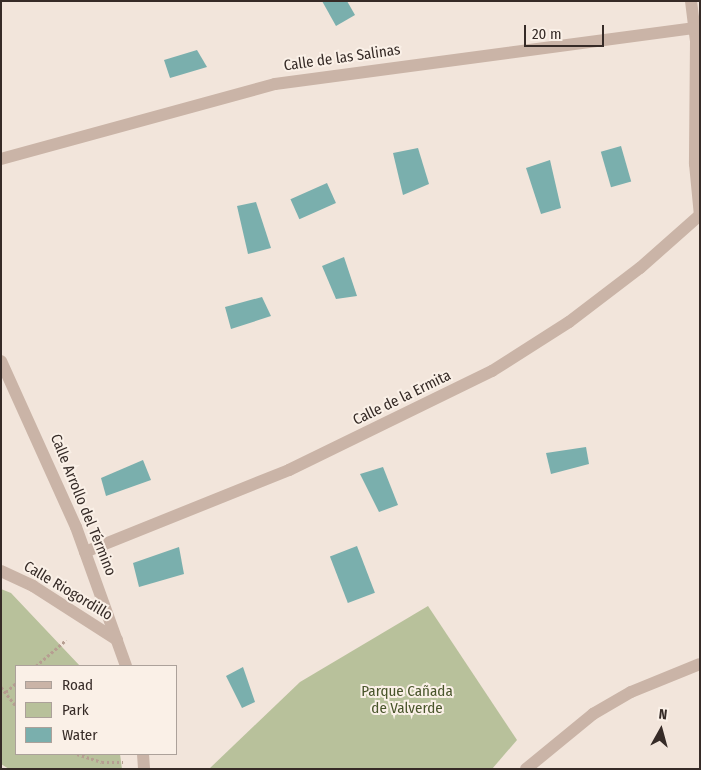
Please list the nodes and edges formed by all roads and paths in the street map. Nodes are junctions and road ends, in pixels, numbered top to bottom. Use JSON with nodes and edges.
{"nodes":[{"id":1,"x":691,"y":1,"type":"edge"},
{"id":2,"x":694,"y":28,"type":"junction"},
{"id":3,"x":1,"y":159,"type":"edge"},
{"id":4,"x":700,"y":215,"type":"edge"},
{"id":5,"x":1,"y":361,"type":"edge"},
{"id":6,"x":85,"y":552,"type":"junction"},
{"id":7,"x":1,"y":570,"type":"edge"},
{"id":8,"x":66,"y":640,"type":"dead end"},
{"id":9,"x":117,"y":640,"type":"junction"},
{"id":10,"x":700,"y":664,"type":"edge"},
{"id":11,"x":37,"y":665,"type":"edge"},
{"id":12,"x":126,"y":665,"type":"edge"},
{"id":13,"x":15,"y":684,"type":"edge"},
{"id":14,"x":1,"y":687,"type":"edge"},
{"id":15,"x":6,"y":692,"type":"junction"},
{"id":16,"x":15,"y":705,"type":"edge"},
{"id":17,"x":80,"y":755,"type":"edge"},
{"id":18,"x":143,"y":755,"type":"edge"},
{"id":19,"x":126,"y":762,"type":"dead end"},
{"id":20,"x":144,"y":769,"type":"edge"},
{"id":21,"x":526,"y":769,"type":"edge"}],
"edges":[{"from":1,"to":2,"type":"street"},
{"from":2,"to":3,"type":"street","name":"Calle de las Salinas"},
{"from":2,"to":4,"type":"street"},
{"from":4,"to":6,"type":"street","name":"Calle de la Ermita"},
{"from":5,"to":6,"type":"street","name":"Calle Arrollo del Término"},
{"from":6,"to":9,"type":"street","name":"Calle Arrollo del Término"},
{"from":7,"to":9,"type":"street","name":"Calle Riogordillo"},
{"from":8,"to":11,"type":"path"},
{"from":9,"to":12,"type":"street","name":"Calle Arrollo del Término"},
{"from":10,"to":21,"type":"street"},
{"from":13,"to":15,"type":"path"},
{"from":14,"to":15,"type":"path"},
{"from":15,"to":16,"type":"path"},
{"from":17,"to":19,"type":"path"},
{"from":18,"to":20,"type":"street"}]}
